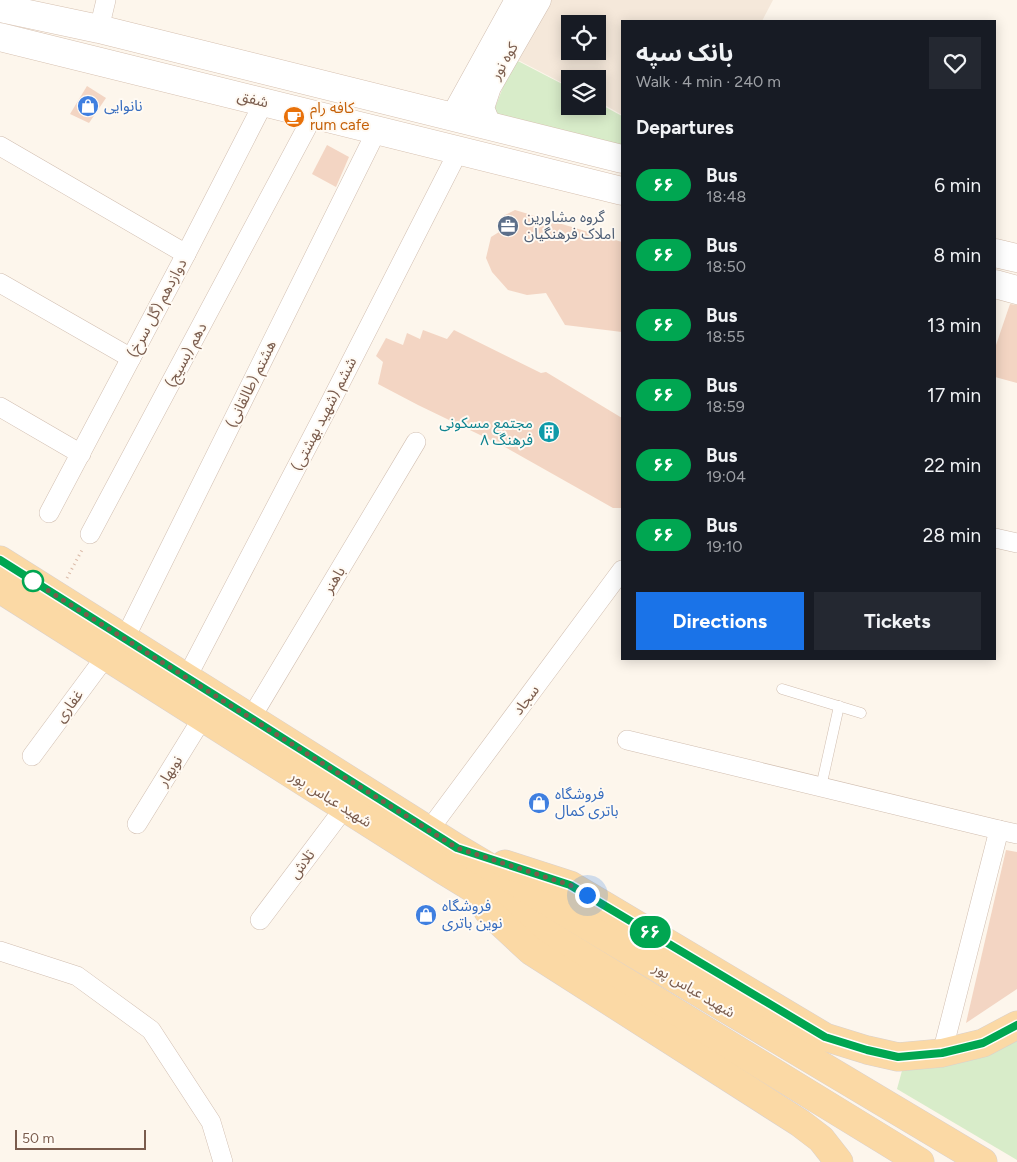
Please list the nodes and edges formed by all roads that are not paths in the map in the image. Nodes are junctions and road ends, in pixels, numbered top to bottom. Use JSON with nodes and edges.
{"nodes":[{"id":1,"x":106,"y":0,"type":"edge"},
{"id":2,"x":518,"y":0,"type":"edge"},
{"id":3,"x":539,"y":0,"type":"edge"},
{"id":4,"x":0,"y":8,"type":"edge"},
{"id":5,"x":99,"y":29,"type":"junction"},
{"id":6,"x":0,"y":37,"type":"edge"},
{"id":7,"x":164,"y":45,"type":"junction"},
{"id":8,"x":156,"y":75,"type":"junction"},
{"id":9,"x":264,"y":102,"type":"junction"},
{"id":10,"x":472,"y":110,"type":"junction"},
{"id":11,"x":314,"y":114,"type":"junction"},
{"id":12,"x":378,"y":130,"type":"junction"},
{"id":13,"x":0,"y":146,"type":"edge"},
{"id":14,"x":459,"y":150,"type":"junction"},
{"id":15,"x":621,"y":159,"type":"edge"},
{"id":16,"x":621,"y":191,"type":"edge"},
{"id":17,"x":996,"y":253,"type":"edge"},
{"id":18,"x":186,"y":254,"type":"junction"},
{"id":19,"x":1017,"y":258,"type":"edge"},
{"id":20,"x":0,"y":283,"type":"edge"},
{"id":21,"x":996,"y":284,"type":"edge"},
{"id":22,"x":1017,"y":290,"type":"edge"},
{"id":23,"x":131,"y":358,"type":"junction"},
{"id":24,"x":0,"y":407,"type":"edge"},
{"id":25,"x":416,"y":442,"type":"dead end"},
{"id":26,"x":81,"y":454,"type":"junction"},
{"id":27,"x":49,"y":513,"type":"dead end"},
{"id":28,"x":90,"y":534,"type":"road end"},
{"id":29,"x":996,"y":538,"type":"edge"},
{"id":30,"x":1017,"y":543,"type":"edge"},
{"id":31,"x":0,"y":560,"type":"edge"},
{"id":32,"x":621,"y":571,"type":"edge"},
{"id":33,"x":0,"y":589,"type":"edge"},
{"id":34,"x":115,"y":647,"type":"junction"},
{"id":35,"x":187,"y":677,"type":"junction"},
{"id":36,"x":782,"y":689,"type":"dead end"},
{"id":37,"x":839,"y":706,"type":"junction"},
{"id":38,"x":861,"y":713,"type":"dead end"},
{"id":39,"x":203,"y":717,"type":"junction"},
{"id":40,"x":251,"y":718,"type":"junction"},
{"id":41,"x":627,"y":740,"type":"dead end"},
{"id":42,"x":32,"y":756,"type":"dead end"},
{"id":43,"x":821,"y":787,"type":"junction"},
{"id":44,"x":345,"y":807,"type":"junction"},
{"id":45,"x":137,"y":824,"type":"dead end"},
{"id":46,"x":429,"y":830,"type":"junction"},
{"id":47,"x":1008,"y":832,"type":"edge"},
{"id":48,"x":450,"y":859,"type":"junction"},
{"id":49,"x":260,"y":920,"type":"dead end"},
{"id":50,"x":0,"y":952,"type":"edge"},
{"id":51,"x":1017,"y":1025,"type":"edge"},
{"id":52,"x":942,"y":1053,"type":"junction"},
{"id":53,"x":223,"y":1162,"type":"edge"},
{"id":54,"x":839,"y":1162,"type":"edge"},
{"id":55,"x":920,"y":1162,"type":"edge"},
{"id":56,"x":983,"y":1162,"type":"edge"}],
"edges":[{"from":1,"to":5,"type":"street"},
{"from":2,"to":10,"type":"street","name":"کوه نور"},
{"from":3,"to":10,"type":"street","name":"کوه نور"},
{"from":4,"to":5,"type":"main road","name":"شفق"},
{"from":5,"to":7,"type":"main road","name":"شفق"},
{"from":6,"to":8,"type":"main road","name":"شفق"},
{"from":7,"to":8,"type":"main road"},
{"from":7,"to":10,"type":"main road","name":"شفق"},
{"from":8,"to":9,"type":"main road","name":"شفق"},
{"from":9,"to":11,"type":"main road","name":"شفق"},
{"from":9,"to":18,"type":"street","name":"دوازدهم (گل سرخ)"},
{"from":10,"to":15,"type":"main road","name":"شفق"},
{"from":11,"to":12,"type":"main road","name":"شفق"},
{"from":11,"to":28,"type":"street","name":"دهم (بسیج)"},
{"from":12,"to":14,"type":"main road","name":"شفق"},
{"from":12,"to":34,"type":"street","name":"هشتم (طالقانی)"},
{"from":13,"to":18,"type":"street"},
{"from":14,"to":16,"type":"main road","name":"شفق"},
{"from":14,"to":35,"type":"street","name":"ششم (شهید بهشتی)"},
{"from":17,"to":19,"type":"main road"},
{"from":18,"to":23,"type":"street","name":"دوازدهم (گل سرخ)"},
{"from":20,"to":23,"type":"street"},
{"from":21,"to":22,"type":"main road"},
{"from":23,"to":26,"type":"street","name":"دوازدهم (گل سرخ)"},
{"from":24,"to":26,"type":"street"},
{"from":25,"to":40,"type":"street","name":"باهنر"},
{"from":26,"to":27,"type":"street","name":"دوازدهم (گل سرخ)"},
{"from":29,"to":30,"type":"street"},
{"from":31,"to":34,"type":"main road","name":"شهید عباس پور"},
{"from":32,"to":46,"type":"street","name":"سجاد"},
{"from":33,"to":34,"type":"main road","name":"شهید عباس پور"},
{"from":34,"to":35,"type":"main road","name":"شهید عباس پور"},
{"from":34,"to":39,"type":"main road","name":"شهید عباس پور"},
{"from":34,"to":42,"type":"street","name":"غفاری"},
{"from":35,"to":40,"type":"main road","name":"شهید عباس پور"},
{"from":36,"to":37,"type":"lane"},
{"from":37,"to":38,"type":"lane"},
{"from":37,"to":43,"type":"lane"},
{"from":39,"to":44,"type":"main road","name":"شهید عباس پور"},
{"from":39,"to":45,"type":"street","name":"نوبهار"},
{"from":40,"to":46,"type":"main road","name":"شهید عباس پور"},
{"from":41,"to":43,"type":"street"},
{"from":43,"to":47,"type":"street"},
{"from":44,"to":48,"type":"main road","name":"شهید عباس پور"},
{"from":44,"to":49,"type":"street","name":"تلاش"},
{"from":46,"to":48,"type":"main road","name":"شهید عباس پور"},
{"from":47,"to":52,"type":"street"},
{"from":48,"to":52,"type":"main road"},
{"from":48,"to":54,"type":"main road"},
{"from":48,"to":55,"type":"main road","name":"شهید عباس پور"},
{"from":48,"to":56,"type":"main road","name":"شهید عباس پور"},
{"from":50,"to":53,"type":"street"},
{"from":51,"to":52,"type":"main road"}]}
